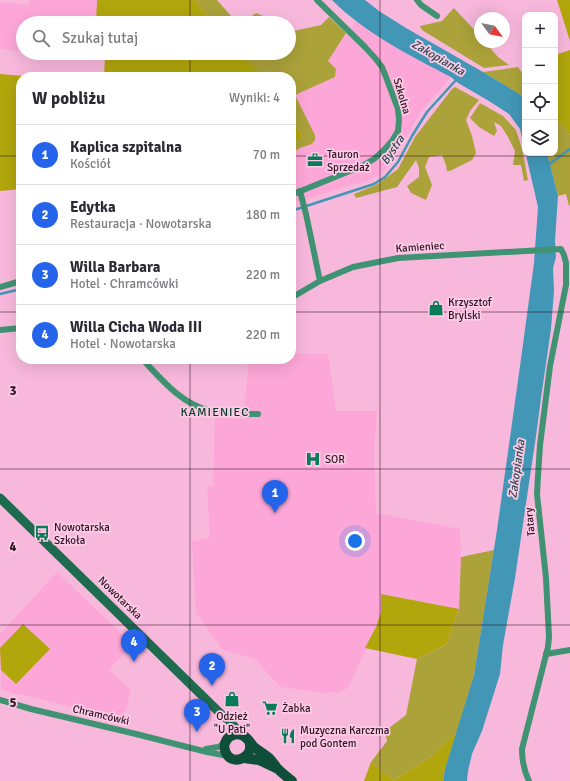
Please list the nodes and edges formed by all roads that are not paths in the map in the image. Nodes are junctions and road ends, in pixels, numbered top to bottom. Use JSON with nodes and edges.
{"nodes":[{"id":1,"x":317,"y":0,"type":"edge"},
{"id":2,"x":417,"y":0,"type":"edge"},
{"id":3,"x":437,"y":16,"type":"dead end"},
{"id":4,"x":300,"y":191,"type":"junction"},
{"id":5,"x":296,"y":193,"type":"edge"},
{"id":6,"x":524,"y":252,"type":"joint"},
{"id":7,"x":320,"y":281,"type":"junction"},
{"id":8,"x":16,"y":282,"type":"edge"},
{"id":9,"x":0,"y":287,"type":"edge"},
{"id":10,"x":296,"y":295,"type":"edge"},
{"id":11,"x":16,"y":328,"type":"edge"},
{"id":12,"x":0,"y":330,"type":"edge"},
{"id":13,"x":147,"y":364,"type":"edge"},
{"id":14,"x":258,"y":414,"type":"dead end"},
{"id":15,"x":0,"y":498,"type":"edge"},
{"id":16,"x":570,"y":650,"type":"edge"},
{"id":17,"x":546,"y":654,"type":"junction"},
{"id":18,"x":0,"y":700,"type":"edge"},
{"id":19,"x":224,"y":716,"type":"junction"},
{"id":20,"x":239,"y":734,"type":"junction"},
{"id":21,"x":227,"y":741,"type":"junction"},
{"id":22,"x":249,"y":741,"type":"junction"},
{"id":23,"x":197,"y":749,"type":"junction"},
{"id":24,"x":228,"y":756,"type":"junction"},
{"id":25,"x":244,"y":758,"type":"junction"},
{"id":26,"x":278,"y":768,"type":"junction"},
{"id":27,"x":292,"y":781,"type":"edge"},
{"id":28,"x":529,"y":781,"type":"edge"}],
"edges":[{"from":1,"to":4,"type":"street","name":"Szkolna"},
{"from":2,"to":3,"type":"street"},
{"from":4,"to":5,"type":"street","name":"Szkolna"},
{"from":4,"to":7,"type":"street"},
{"from":6,"to":7,"type":"street","name":"Kamieniec"},
{"from":6,"to":17,"type":"street","name":"Tatary"},
{"from":7,"to":10,"type":"street","name":"Kamieniec"},
{"from":8,"to":9,"type":"street"},
{"from":11,"to":12,"type":"street"},
{"from":13,"to":14,"type":"street"},
{"from":15,"to":19,"type":"main road","name":"Nowotarska"},
{"from":16,"to":17,"type":"street"},
{"from":17,"to":28,"type":"street","name":"Tatary"},
{"from":18,"to":23,"type":"street","name":"Chramcówki"},
{"from":19,"to":20,"type":"main road","name":"Nowotarska"},
{"from":19,"to":21,"type":"main road"},
{"from":20,"to":21,"type":"main road"},
{"from":20,"to":22,"type":"main road"},
{"from":21,"to":23,"type":"street","name":"Chramcówki"},
{"from":21,"to":24,"type":"main road"},
{"from":22,"to":25,"type":"main road"},
{"from":22,"to":26,"type":"main road"},
{"from":23,"to":24,"type":"street","name":"Chramcówki"},
{"from":24,"to":25,"type":"main road"},
{"from":25,"to":26,"type":"main road"},
{"from":26,"to":27,"type":"main road"}]}
